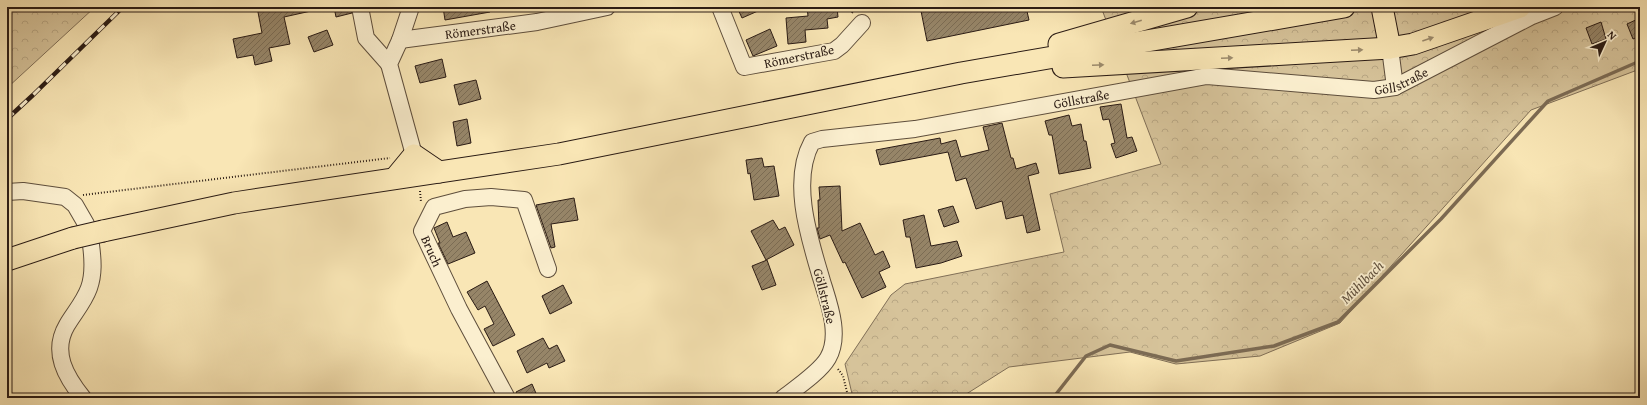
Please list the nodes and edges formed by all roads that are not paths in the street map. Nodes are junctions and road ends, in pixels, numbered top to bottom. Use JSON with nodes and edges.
{"nodes":[{"id":1,"x":360,"y":7,"type":"edge"},
{"id":2,"x":411,"y":7,"type":"edge"},
{"id":3,"x":607,"y":7,"type":"edge"},
{"id":4,"x":720,"y":7,"type":"edge"},
{"id":5,"x":1187,"y":7,"type":"edge"},
{"id":6,"x":1344,"y":7,"type":"edge"},
{"id":7,"x":1382,"y":7,"type":"edge"},
{"id":8,"x":1520,"y":7,"type":"edge"},
{"id":9,"x":1555,"y":7,"type":"edge"},
{"id":10,"x":862,"y":23,"type":"dead end"},
{"id":11,"x":400,"y":40,"type":"junction"},
{"id":12,"x":1390,"y":48,"type":"junction"},
{"id":13,"x":389,"y":64,"type":"junction"},
{"id":14,"x":961,"y":73,"type":"junction"},
{"id":15,"x":1395,"y":87,"type":"junction"},
{"id":16,"x":414,"y":156,"type":"junction"},
{"id":17,"x":439,"y":172,"type":"junction"},
{"id":18,"x":395,"y":178,"type":"junction"},
{"id":19,"x":7,"y":192,"type":"edge"},
{"id":20,"x":88,"y":234,"type":"junction"},
{"id":21,"x":7,"y":260,"type":"edge"},
{"id":22,"x":548,"y":269,"type":"dead end"},
{"id":23,"x":83,"y":398,"type":"edge"},
{"id":24,"x":506,"y":398,"type":"edge"},
{"id":25,"x":783,"y":398,"type":"edge"}],
"edges":[{"from":1,"to":13,"type":"street"},
{"from":2,"to":11,"type":"street"},
{"from":3,"to":11,"type":"street","name":"Römerstraße"},
{"from":4,"to":10,"type":"street","name":"Römerstraße"},
{"from":5,"to":14,"type":"main road","one_way":true},
{"from":6,"to":14,"type":"main road"},
{"from":7,"to":12,"type":"main road"},
{"from":12,"to":8,"type":"main road","one_way":true},
{"from":9,"to":15,"type":"street","name":"Göllstraße"},
{"from":11,"to":13,"type":"street"},
{"from":14,"to":12,"type":"main road","one_way":true},
{"from":12,"to":15,"type":"street"},
{"from":13,"to":16,"type":"street"},
{"from":14,"to":17,"type":"main road"},
{"from":15,"to":25,"type":"street","name":"Göllstraße"},
{"from":16,"to":17,"type":"main road"},
{"from":16,"to":18,"type":"main road"},
{"from":17,"to":18,"type":"main road"},
{"from":18,"to":20,"type":"main road"},
{"from":19,"to":20,"type":"street"},
{"from":20,"to":21,"type":"main road"},
{"from":20,"to":23,"type":"street"},
{"from":22,"to":24,"type":"street","name":"Bruch"}]}
